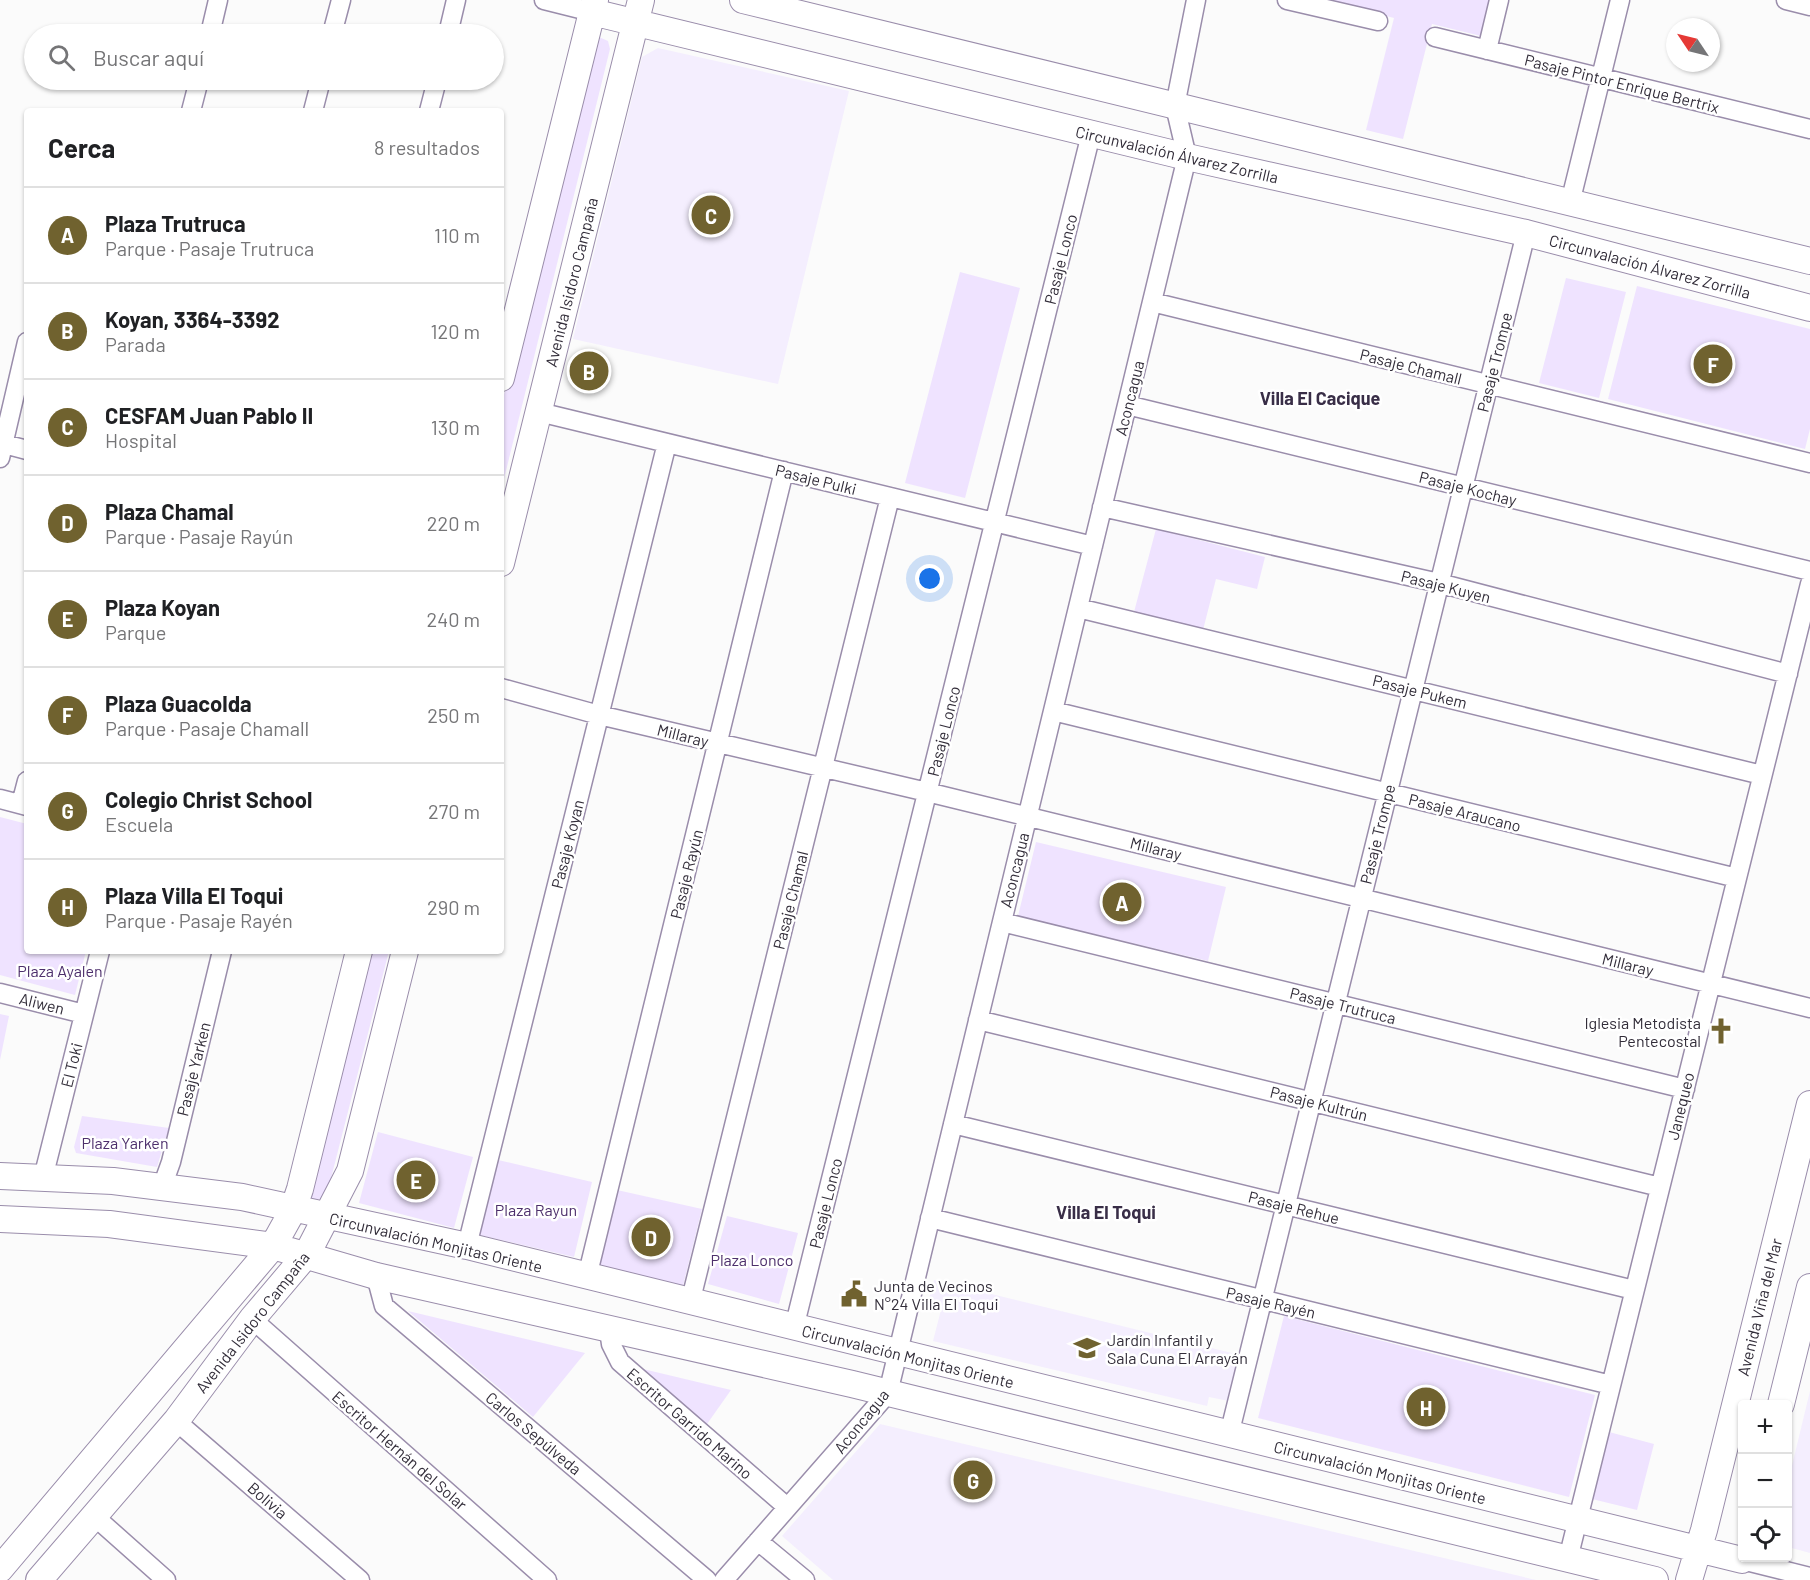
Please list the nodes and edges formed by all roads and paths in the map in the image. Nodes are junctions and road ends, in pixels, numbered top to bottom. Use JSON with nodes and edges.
{"nodes":[{"id":1,"x":218,"y":0,"type":"edge"},
{"id":2,"x":341,"y":0,"type":"edge"},
{"id":3,"x":456,"y":0,"type":"edge"},
{"id":4,"x":544,"y":0,"type":"edge"},
{"id":5,"x":743,"y":0,"type":"edge"},
{"id":6,"x":1196,"y":0,"type":"edge"},
{"id":7,"x":1287,"y":0,"type":"edge"},
{"id":8,"x":1499,"y":0,"type":"edge"},
{"id":9,"x":1620,"y":0,"type":"edge"},
{"id":10,"x":1786,"y":0,"type":"edge"},
{"id":11,"x":1309,"y":2,"type":"edge"},
{"id":12,"x":593,"y":6,"type":"edge"},
{"id":13,"x":1810,"y":6,"type":"edge"},
{"id":14,"x":638,"y":11,"type":"edge"},
{"id":15,"x":1378,"y":21,"type":"dead end"},
{"id":16,"x":212,"y":24,"type":"edge"},
{"id":17,"x":335,"y":24,"type":"edge"},
{"id":18,"x":450,"y":24,"type":"edge"},
{"id":19,"x":1435,"y":37,"type":"dead end"},
{"id":20,"x":1487,"y":50,"type":"junction"},
{"id":21,"x":1601,"y":78,"type":"junction"},
{"id":22,"x":196,"y":90,"type":"edge"},
{"id":23,"x":318,"y":90,"type":"edge"},
{"id":24,"x":434,"y":90,"type":"edge"},
{"id":25,"x":1175,"y":106,"type":"junction"},
{"id":26,"x":192,"y":108,"type":"edge"},
{"id":27,"x":314,"y":108,"type":"edge"},
{"id":28,"x":430,"y":108,"type":"edge"},
{"id":29,"x":1810,"y":129,"type":"edge"},
{"id":30,"x":1091,"y":134,"type":"junction"},
{"id":31,"x":1187,"y":157,"type":"junction"},
{"id":32,"x":1570,"y":203,"type":"junction"},
{"id":33,"x":1526,"y":233,"type":"junction"},
{"id":34,"x":1810,"y":261,"type":"edge"},
{"id":35,"x":1152,"y":302,"type":"junction"},
{"id":36,"x":1810,"y":309,"type":"edge"},
{"id":37,"x":24,"y":354,"type":"edge"},
{"id":38,"x":504,"y":366,"type":"edge"},
{"id":39,"x":1488,"y":385,"type":"junction"},
{"id":40,"x":1127,"y":405,"type":"junction"},
{"id":41,"x":538,"y":412,"type":"junction"},
{"id":42,"x":667,"y":443,"type":"junction"},
{"id":43,"x":1,"y":448,"type":"edge"},
{"id":44,"x":24,"y":450,"type":"edge"},
{"id":45,"x":1810,"y":463,"type":"edge"},
{"id":46,"x":784,"y":471,"type":"junction"},
{"id":47,"x":1463,"y":486,"type":"junction"},
{"id":48,"x":890,"y":497,"type":"junction"},
{"id":49,"x":1102,"y":507,"type":"junction"},
{"id":50,"x":994,"y":523,"type":"junction"},
{"id":51,"x":1093,"y":546,"type":"junction"},
{"id":52,"x":504,"y":551,"type":"edge"},
{"id":53,"x":1810,"y":571,"type":"edge"},
{"id":54,"x":1439,"y":583,"type":"junction"},
{"id":55,"x":1810,"y":584,"type":"edge"},
{"id":56,"x":1078,"y":608,"type":"junction"},
{"id":57,"x":1804,"y":638,"type":"edge"},
{"id":58,"x":1788,"y":674,"type":"junction"},
{"id":59,"x":504,"y":689,"type":"edge"},
{"id":60,"x":1413,"y":690,"type":"junction"},
{"id":61,"x":1053,"y":711,"type":"junction"},
{"id":62,"x":599,"y":715,"type":"junction"},
{"id":63,"x":718,"y":744,"type":"junction"},
{"id":64,"x":823,"y":768,"type":"junction"},
{"id":65,"x":1762,"y":775,"type":"junction"},
{"id":66,"x":927,"y":792,"type":"junction"},
{"id":67,"x":1388,"y":793,"type":"junction"},
{"id":68,"x":0,"y":799,"type":"edge"},
{"id":69,"x":24,"y":805,"type":"edge"},
{"id":70,"x":1027,"y":817,"type":"junction"},
{"id":71,"x":1737,"y":878,"type":"junction"},
{"id":72,"x":1362,"y":898,"type":"junction"},
{"id":73,"x":1002,"y":922,"type":"junction"},
{"id":74,"x":99,"y":954,"type":"edge"},
{"id":75,"x":221,"y":954,"type":"edge"},
{"id":76,"x":358,"y":954,"type":"edge"},
{"id":77,"x":404,"y":954,"type":"edge"},
{"id":78,"x":1711,"y":984,"type":"junction"},
{"id":79,"x":0,"y":993,"type":"edge"},
{"id":80,"x":1336,"y":1003,"type":"junction"},
{"id":81,"x":1810,"y":1008,"type":"edge"},
{"id":82,"x":84,"y":1014,"type":"junction"},
{"id":83,"x":978,"y":1020,"type":"junction"},
{"id":84,"x":1684,"y":1089,"type":"junction"},
{"id":85,"x":1311,"y":1101,"type":"junction"},
{"id":86,"x":1810,"y":1104,"type":"edge"},
{"id":87,"x":953,"y":1124,"type":"junction"},
{"id":88,"x":0,"y":1176,"type":"edge"},
{"id":89,"x":43,"y":1178,"type":"junction"},
{"id":90,"x":162,"y":1187,"type":"junction"},
{"id":91,"x":1660,"y":1187,"type":"junction"},
{"id":92,"x":1286,"y":1205,"type":"junction"},
{"id":93,"x":292,"y":1210,"type":"junction"},
{"id":94,"x":328,"y":1217,"type":"junction"},
{"id":95,"x":930,"y":1218,"type":"junction"},
{"id":96,"x":0,"y":1219,"type":"edge"},
{"id":97,"x":273,"y":1246,"type":"junction"},
{"id":98,"x":467,"y":1246,"type":"junction"},
{"id":99,"x":307,"y":1254,"type":"junction"},
{"id":100,"x":376,"y":1276,"type":"junction"},
{"id":101,"x":587,"y":1277,"type":"junction"},
{"id":102,"x":1810,"y":1287,"type":"edge"},
{"id":103,"x":1634,"y":1290,"type":"junction"},
{"id":104,"x":1263,"y":1299,"type":"junction"},
{"id":105,"x":690,"y":1303,"type":"junction"},
{"id":106,"x":252,"y":1319,"type":"junction"},
{"id":107,"x":794,"y":1328,"type":"junction"},
{"id":108,"x":609,"y":1330,"type":"junction"},
{"id":109,"x":898,"y":1354,"type":"junction"},
{"id":110,"x":1611,"y":1385,"type":"junction"},
{"id":111,"x":888,"y":1393,"type":"junction"},
{"id":112,"x":1782,"y":1400,"type":"edge"},
{"id":113,"x":176,"y":1421,"type":"junction"},
{"id":114,"x":1229,"y":1435,"type":"junction"},
{"id":115,"x":787,"y":1507,"type":"junction"},
{"id":116,"x":94,"y":1516,"type":"junction"},
{"id":117,"x":1578,"y":1520,"type":"junction"},
{"id":118,"x":758,"y":1540,"type":"junction"},
{"id":119,"x":1699,"y":1550,"type":"junction"},
{"id":120,"x":1568,"y":1559,"type":"junction"},
{"id":121,"x":1741,"y":1566,"type":"edge"},
{"id":122,"x":0,"y":1569,"type":"edge"},
{"id":123,"x":1810,"y":1577,"type":"edge"},
{"id":124,"x":39,"y":1580,"type":"edge"},
{"id":125,"x":166,"y":1580,"type":"edge"},
{"id":126,"x":360,"y":1580,"type":"edge"},
{"id":127,"x":547,"y":1580,"type":"edge"},
{"id":128,"x":707,"y":1580,"type":"edge"},
{"id":129,"x":724,"y":1580,"type":"edge"},
{"id":130,"x":805,"y":1580,"type":"edge"},
{"id":131,"x":1655,"y":1580,"type":"edge"},
{"id":132,"x":1689,"y":1580,"type":"edge"}],
"edges":[{"from":1,"to":16,"type":"street"},
{"from":2,"to":17,"type":"street"},
{"from":3,"to":18,"type":"street"},
{"from":4,"to":12,"type":"street","name":"Circunvalación Álvarez Zorrilla"},
{"from":5,"to":25,"type":"street"},
{"from":6,"to":25,"type":"street"},
{"from":7,"to":11,"type":"street"},
{"from":8,"to":20,"type":"street"},
{"from":9,"to":21,"type":"street"},
{"from":10,"to":13,"type":"street"},
{"from":11,"to":15,"type":"street"},
{"from":12,"to":14,"type":"street","name":"Circunvalación Álvarez Zorrilla"},
{"from":12,"to":38,"type":"street"},
{"from":14,"to":30,"type":"street","name":"Circunvalación Álvarez Zorrilla"},
{"from":14,"to":41,"type":"street","name":"Avenida Isidoro Campaña"},
{"from":19,"to":20,"type":"street","name":"Pasaje Pintor Enrique Bertrix"},
{"from":20,"to":21,"type":"street","name":"Pasaje Pintor Enrique Bertrix"},
{"from":21,"to":29,"type":"street","name":"Pasaje Pintor Enrique Bertrix"},
{"from":21,"to":32,"type":"street"},
{"from":22,"to":26,"type":"street"},
{"from":23,"to":27,"type":"street"},
{"from":24,"to":28,"type":"street"},
{"from":25,"to":31,"type":"street","name":"Aconcagua"},
{"from":25,"to":32,"type":"street"},
{"from":30,"to":31,"type":"street","name":"Circunvalación Álvarez Zorrilla"},
{"from":30,"to":50,"type":"street","name":"Pasaje Lonco"},
{"from":31,"to":33,"type":"street","name":"Circunvalación Álvarez Zorrilla"},
{"from":31,"to":35,"type":"street","name":"Aconcagua"},
{"from":32,"to":34,"type":"street"},
{"from":33,"to":36,"type":"street","name":"Circunvalación Álvarez Zorrilla"},
{"from":33,"to":39,"type":"street","name":"Pasaje Trompe"},
{"from":35,"to":39,"type":"street","name":"Pasaje Chamall"},
{"from":35,"to":40,"type":"street","name":"Aconcagua"},
{"from":37,"to":43,"type":"street"},
{"from":39,"to":45,"type":"street","name":"Pasaje Chamall"},
{"from":39,"to":47,"type":"street","name":"Pasaje Trompe"},
{"from":40,"to":47,"type":"street","name":"Pasaje Kochay"},
{"from":40,"to":49,"type":"street","name":"Aconcagua"},
{"from":41,"to":42,"type":"street","name":"Pasaje Pulki"},
{"from":41,"to":52,"type":"street","name":"Avenida Isidoro Campaña"},
{"from":42,"to":46,"type":"street","name":"Pasaje Pulki"},
{"from":42,"to":62,"type":"street","name":"Pasaje Koyan"},
{"from":43,"to":44,"type":"street"},
{"from":46,"to":48,"type":"street","name":"Pasaje Pulki"},
{"from":46,"to":63,"type":"street","name":"Pasaje Rayún"},
{"from":47,"to":53,"type":"street","name":"Pasaje Kochay"},
{"from":47,"to":54,"type":"street","name":"Pasaje Trompe"},
{"from":48,"to":50,"type":"street","name":"Pasaje Pulki"},
{"from":48,"to":64,"type":"street","name":"Pasaje Chamal"},
{"from":49,"to":51,"type":"street","name":"Aconcagua"},
{"from":49,"to":54,"type":"street","name":"Pasaje Kuyen"},
{"from":50,"to":51,"type":"street","name":"Pasaje Pulki"},
{"from":50,"to":66,"type":"street","name":"Pasaje Lonco"},
{"from":51,"to":56,"type":"street","name":"Aconcagua"},
{"from":54,"to":58,"type":"street","name":"Pasaje Kuyen"},
{"from":54,"to":60,"type":"street","name":"Pasaje Trompe"},
{"from":55,"to":57,"type":"street","name":"Janequeo"},
{"from":56,"to":60,"type":"street","name":"Pasaje Pukem"},
{"from":56,"to":61,"type":"street","name":"Aconcagua"},
{"from":57,"to":58,"type":"street","name":"Janequeo"},
{"from":58,"to":65,"type":"street","name":"Janequeo"},
{"from":59,"to":62,"type":"street","name":"Millaray"},
{"from":60,"to":65,"type":"street","name":"Pasaje Pukem"},
{"from":60,"to":67,"type":"street","name":"Pasaje Trompe"},
{"from":61,"to":67,"type":"street","name":"Pasaje Araucano"},
{"from":61,"to":70,"type":"street","name":"Aconcagua"},
{"from":62,"to":63,"type":"street","name":"Millaray"},
{"from":62,"to":98,"type":"street","name":"Pasaje Koyan"},
{"from":63,"to":64,"type":"street","name":"Millaray"},
{"from":63,"to":101,"type":"street","name":"Pasaje Rayún"},
{"from":64,"to":66,"type":"street","name":"Millaray"},
{"from":64,"to":105,"type":"street","name":"Pasaje Chamal"},
{"from":65,"to":71,"type":"street","name":"Janequeo"},
{"from":66,"to":70,"type":"street","name":"Millaray"},
{"from":66,"to":107,"type":"street","name":"Pasaje Lonco"},
{"from":67,"to":71,"type":"street","name":"Pasaje Araucano"},
{"from":67,"to":72,"type":"street","name":"Pasaje Trompe"},
{"from":68,"to":69,"type":"street"},
{"from":70,"to":72,"type":"street","name":"Millaray"},
{"from":70,"to":73,"type":"street","name":"Aconcagua"},
{"from":71,"to":78,"type":"street","name":"Janequeo"},
{"from":72,"to":78,"type":"street","name":"Millaray"},
{"from":72,"to":80,"type":"street","name":"Pasaje Trompe"},
{"from":73,"to":80,"type":"street","name":"Pasaje Trutruca"},
{"from":73,"to":83,"type":"street","name":"Aconcagua"},
{"from":74,"to":82,"type":"street","name":"El Toki"},
{"from":75,"to":90,"type":"street","name":"Pasaje Yarken"},
{"from":76,"to":93,"type":"street","name":"Avenida Isidoro Campaña"},
{"from":77,"to":94,"type":"street","name":"Avenida Isidoro Campaña"},
{"from":78,"to":81,"type":"street","name":"Millaray"},
{"from":78,"to":84,"type":"street","name":"Janequeo"},
{"from":79,"to":82,"type":"street","name":"Aliwen"},
{"from":80,"to":84,"type":"street","name":"Pasaje Trutruca"},
{"from":80,"to":85,"type":"street","name":"Pasaje Trompe"},
{"from":82,"to":89,"type":"street","name":"El Toki"},
{"from":83,"to":85,"type":"street","name":"Pasaje Kultrún"},
{"from":83,"to":87,"type":"street","name":"Aconcagua"},
{"from":84,"to":91,"type":"street","name":"Janequeo"},
{"from":85,"to":91,"type":"street","name":"Pasaje Kultrún"},
{"from":85,"to":92,"type":"street","name":"Pasaje Trompe"},
{"from":86,"to":119,"type":"street","name":"Avenida Viña del Mar"},
{"from":87,"to":92,"type":"street","name":"Pasaje Rehue"},
{"from":87,"to":95,"type":"street","name":"Aconcagua"},
{"from":88,"to":89,"type":"street","name":"Circunvalación Monjitas Oriente"},
{"from":89,"to":90,"type":"street","name":"Circunvalación Monjitas Oriente"},
{"from":90,"to":93,"type":"street","name":"Circunvalación Monjitas Oriente"},
{"from":91,"to":103,"type":"street","name":"Janequeo"},
{"from":92,"to":103,"type":"street","name":"Pasaje Rehue"},
{"from":92,"to":104,"type":"street","name":"Pasaje Trompe"},
{"from":93,"to":94,"type":"street","name":"Circunvalación Monjitas Oriente"},
{"from":93,"to":97,"type":"street","name":"Avenida Isidoro Campaña"},
{"from":94,"to":98,"type":"street","name":"Circunvalación Monjitas Oriente"},
{"from":94,"to":99,"type":"street","name":"Avenida Isidoro Campaña"},
{"from":95,"to":104,"type":"street","name":"Pasaje Rayén"},
{"from":95,"to":109,"type":"street","name":"Aconcagua"},
{"from":96,"to":97,"type":"street"},
{"from":97,"to":99,"type":"street"},
{"from":97,"to":122,"type":"street","name":"Avenida Isidoro Campaña"},
{"from":98,"to":101,"type":"street","name":"Circunvalación Monjitas Oriente"},
{"from":99,"to":100,"type":"street"},
{"from":99,"to":106,"type":"street","name":"Avenida Isidoro Campaña"},
{"from":100,"to":108,"type":"street"},
{"from":100,"to":128,"type":"street","name":"Carlos Sepúlveda"},
{"from":101,"to":105,"type":"street","name":"Circunvalación Monjitas Oriente"},
{"from":102,"to":112,"type":"street"},
{"from":103,"to":110,"type":"street","name":"Janequeo"},
{"from":104,"to":110,"type":"street","name":"Pasaje Rayén"},
{"from":104,"to":114,"type":"street","name":"Pasaje Trompe"},
{"from":105,"to":107,"type":"street","name":"Circunvalación Monjitas Oriente"},
{"from":106,"to":113,"type":"street","name":"Avenida Isidoro Campaña"},
{"from":106,"to":127,"type":"street","name":"Escritor Hernán del Solar"},
{"from":107,"to":109,"type":"street","name":"Circunvalación Monjitas Oriente"},
{"from":108,"to":111,"type":"street"},
{"from":108,"to":115,"type":"street","name":"Escritor Garrido Marino"},
{"from":109,"to":111,"type":"street","name":"Aconcagua"},
{"from":109,"to":114,"type":"street","name":"Circunvalación Monjitas Oriente"},
{"from":110,"to":117,"type":"street","name":"Janequeo"},
{"from":111,"to":115,"type":"street","name":"Aconcagua"},
{"from":111,"to":120,"type":"street"},
{"from":113,"to":116,"type":"street","name":"Avenida Isidoro Campaña"},
{"from":113,"to":126,"type":"street","name":"Bolivia"},
{"from":114,"to":117,"type":"street","name":"Circunvalación Monjitas Oriente"},
{"from":115,"to":118,"type":"street","name":"Aconcagua"},
{"from":116,"to":124,"type":"street","name":"Avenida Isidoro Campaña"},
{"from":116,"to":125,"type":"street"},
{"from":117,"to":119,"type":"street","name":"Circunvalación Monjitas Oriente"},
{"from":117,"to":120,"type":"street","name":"Janequeo"},
{"from":118,"to":129,"type":"street","name":"Aconcagua"},
{"from":118,"to":130,"type":"street"},
{"from":119,"to":121,"type":"street","name":"Circunvalación Monjitas Oriente"},
{"from":119,"to":132,"type":"street","name":"Avenida Viña del Mar"},
{"from":120,"to":131,"type":"street"},
{"from":121,"to":123,"type":"street","name":"Circunvalación Monjitas Oriente"}]}
